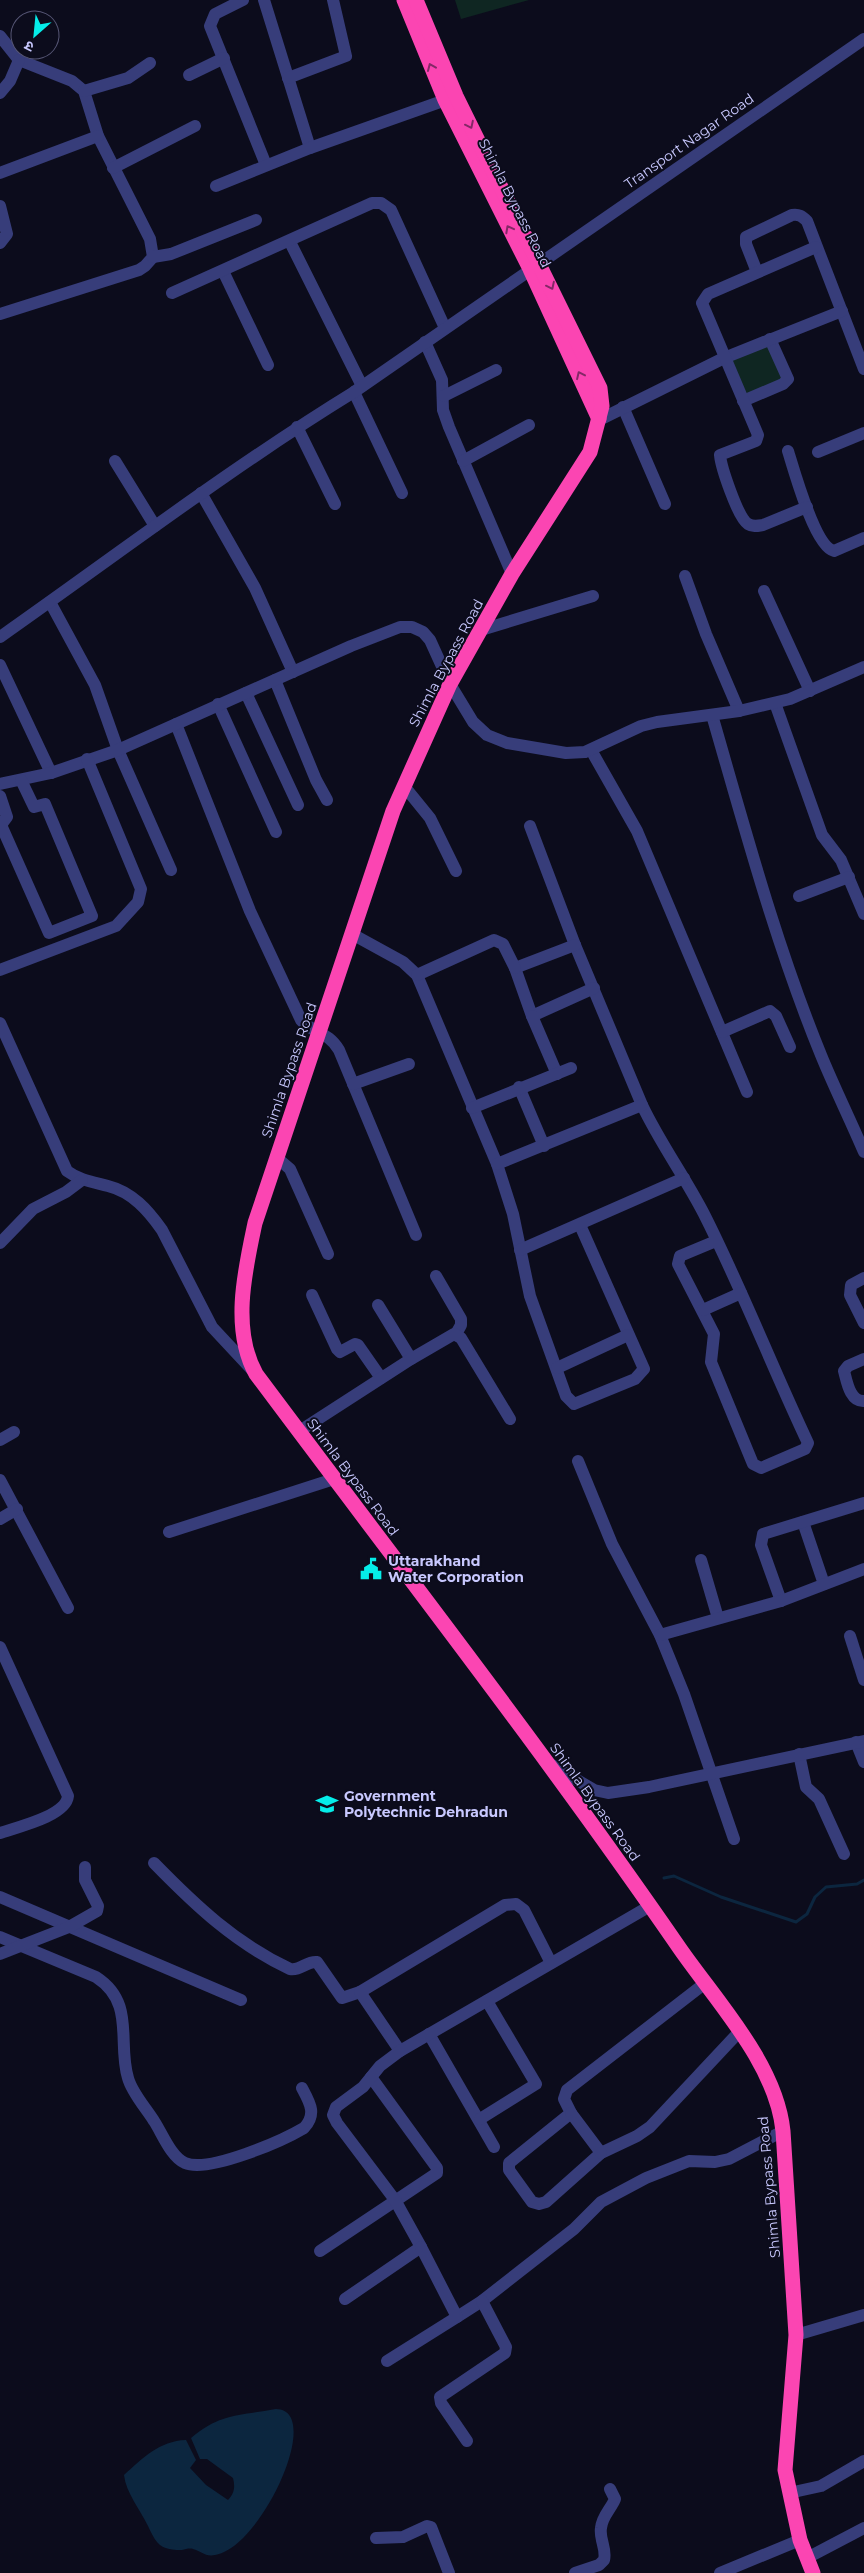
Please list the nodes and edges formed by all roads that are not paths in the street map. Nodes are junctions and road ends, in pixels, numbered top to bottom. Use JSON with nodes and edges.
{"nodes":[{"id":1,"x":243,"y":0,"type":"edge"},
{"id":2,"x":264,"y":0,"type":"edge"},
{"id":3,"x":332,"y":0,"type":"edge"},
{"id":4,"x":404,"y":0,"type":"edge"},
{"id":5,"x":416,"y":0,"type":"edge"},
{"id":6,"x":0,"y":36,"type":"edge"},
{"id":7,"x":864,"y":39,"type":"edge"},
{"id":8,"x":10,"y":49,"type":"edge"},
{"id":9,"x":224,"y":58,"type":"junction"},
{"id":10,"x":19,"y":60,"type":"joint"},
{"id":11,"x":150,"y":63,"type":"dead end"},
{"id":12,"x":189,"y":75,"type":"dead end"},
{"id":13,"x":288,"y":78,"type":"junction"},
{"id":14,"x":84,"y":91,"type":"junction"},
{"id":15,"x":0,"y":93,"type":"edge"},
{"id":16,"x":451,"y":98,"type":"junction"},
{"id":17,"x":195,"y":126,"type":"dead end"},
{"id":18,"x":98,"y":136,"type":"junction"},
{"id":19,"x":310,"y":148,"type":"junction"},
{"id":20,"x":266,"y":165,"type":"junction"},
{"id":21,"x":113,"y":168,"type":"junction"},
{"id":22,"x":0,"y":173,"type":"edge"},
{"id":23,"x":216,"y":186,"type":"dead end"},
{"id":24,"x":0,"y":206,"type":"edge"},
{"id":25,"x":256,"y":220,"type":"dead end"},
{"id":26,"x":290,"y":242,"type":"junction"},
{"id":27,"x":0,"y":243,"type":"edge"},
{"id":28,"x":816,"y":247,"type":"junction"},
{"id":29,"x":153,"y":257,"type":"junction"},
{"id":30,"x":535,"y":265,"type":"junction"},
{"id":31,"x":223,"y":271,"type":"junction"},
{"id":32,"x":757,"y":272,"type":"junction"},
{"id":33,"x":172,"y":293,"type":"dead end"},
{"id":34,"x":842,"y":311,"type":"junction"},
{"id":35,"x":0,"y":314,"type":"edge"},
{"id":36,"x":445,"y":328,"type":"junction"},
{"id":37,"x":770,"y":339,"type":"junction"},
{"id":38,"x":425,"y":342,"type":"junction"},
{"id":39,"x":724,"y":358,"type":"junction"},
{"id":40,"x":268,"y":365,"type":"dead end"},
{"id":41,"x":864,"y":369,"type":"edge"},
{"id":42,"x":496,"y":370,"type":"dead end"},
{"id":43,"x":358,"y":389,"type":"junction"},
{"id":44,"x":444,"y":396,"type":"junction"},
{"id":45,"x":743,"y":401,"type":"junction"},
{"id":46,"x":623,"y":407,"type":"junction"},
{"id":47,"x":599,"y":420,"type":"junction"},
{"id":48,"x":529,"y":425,"type":"dead end"},
{"id":49,"x":297,"y":427,"type":"junction"},
{"id":50,"x":864,"y":433,"type":"edge"},
{"id":51,"x":788,"y":451,"type":"dead end"},
{"id":52,"x":818,"y":452,"type":"dead end"},
{"id":53,"x":115,"y":460,"type":"dead end"},
{"id":54,"x":463,"y":461,"type":"junction"},
{"id":55,"x":201,"y":493,"type":"junction"},
{"id":56,"x":402,"y":493,"type":"dead end"},
{"id":57,"x":335,"y":504,"type":"dead end"},
{"id":58,"x":665,"y":504,"type":"dead end"},
{"id":59,"x":807,"y":507,"type":"junction"},
{"id":60,"x":155,"y":526,"type":"junction"},
{"id":61,"x":862,"y":543,"type":"edge"},
{"id":62,"x":512,"y":574,"type":"junction"},
{"id":63,"x":685,"y":576,"type":"dead end"},
{"id":64,"x":764,"y":591,"type":"dead end"},
{"id":65,"x":593,"y":596,"type":"dead end"},
{"id":66,"x":50,"y":602,"type":"junction"},
{"id":67,"x":480,"y":630,"type":"junction"},
{"id":68,"x":0,"y":637,"type":"edge"},
{"id":69,"x":0,"y":665,"type":"edge"},
{"id":70,"x":863,"y":670,"type":"edge"},
{"id":71,"x":293,"y":672,"type":"junction"},
{"id":72,"x":275,"y":680,"type":"junction"},
{"id":73,"x":450,"y":684,"type":"junction"},
{"id":74,"x":810,"y":691,"type":"junction"},
{"id":75,"x":246,"y":693,"type":"junction"},
{"id":76,"x":775,"y":702,"type":"junction"},
{"id":77,"x":218,"y":704,"type":"junction"},
{"id":78,"x":739,"y":711,"type":"junction"},
{"id":79,"x":712,"y":715,"type":"junction"},
{"id":80,"x":176,"y":724,"type":"junction"},
{"id":81,"x":118,"y":750,"type":"junction"},
{"id":82,"x":591,"y":750,"type":"junction"},
{"id":83,"x":87,"y":759,"type":"junction"},
{"id":84,"x":51,"y":773,"type":"junction"},
{"id":85,"x":21,"y":780,"type":"junction"},
{"id":86,"x":0,"y":784,"type":"edge"},
{"id":87,"x":404,"y":786,"type":"junction"},
{"id":88,"x":0,"y":796,"type":"edge"},
{"id":89,"x":326,"y":800,"type":"dead end"},
{"id":90,"x":298,"y":805,"type":"dead end"},
{"id":91,"x":530,"y":826,"type":"dead end"},
{"id":92,"x":276,"y":832,"type":"dead end"},
{"id":93,"x":171,"y":870,"type":"dead end"},
{"id":94,"x":456,"y":871,"type":"dead end"},
{"id":95,"x":849,"y":877,"type":"junction"},
{"id":96,"x":799,"y":896,"type":"dead end"},
{"id":97,"x":864,"y":914,"type":"edge"},
{"id":98,"x":352,"y":934,"type":"junction"},
{"id":99,"x":575,"y":945,"type":"junction"},
{"id":100,"x":515,"y":968,"type":"junction"},
{"id":101,"x":0,"y":970,"type":"edge"},
{"id":102,"x":417,"y":975,"type":"junction"},
{"id":103,"x":594,"y":988,"type":"junction"},
{"id":104,"x":532,"y":1016,"type":"junction"},
{"id":105,"x":0,"y":1023,"type":"edge"},
{"id":106,"x":320,"y":1030,"type":"junction"},
{"id":107,"x":722,"y":1032,"type":"junction"},
{"id":108,"x":790,"y":1047,"type":"dead end"},
{"id":109,"x":409,"y":1064,"type":"dead end"},
{"id":110,"x":571,"y":1068,"type":"dead end"},
{"id":111,"x":557,"y":1074,"type":"junction"},
{"id":112,"x":353,"y":1084,"type":"junction"},
{"id":113,"x":519,"y":1087,"type":"junction"},
{"id":114,"x":747,"y":1092,"type":"dead end"},
{"id":115,"x":642,"y":1105,"type":"junction"},
{"id":116,"x":472,"y":1108,"type":"junction"},
{"id":117,"x":544,"y":1146,"type":"junction"},
{"id":118,"x":864,"y":1152,"type":"edge"},
{"id":119,"x":276,"y":1157,"type":"junction"},
{"id":120,"x":497,"y":1164,"type":"junction"},
{"id":121,"x":684,"y":1178,"type":"junction"},
{"id":122,"x":82,"y":1180,"type":"junction"},
{"id":123,"x":580,"y":1225,"type":"junction"},
{"id":124,"x":416,"y":1235,"type":"dead end"},
{"id":125,"x":716,"y":1240,"type":"junction"},
{"id":126,"x":0,"y":1242,"type":"edge"},
{"id":127,"x":520,"y":1250,"type":"junction"},
{"id":128,"x":328,"y":1254,"type":"dead end"},
{"id":129,"x":436,"y":1276,"type":"dead end"},
{"id":130,"x":864,"y":1278,"type":"edge"},
{"id":131,"x":741,"y":1293,"type":"junction"},
{"id":132,"x":312,"y":1295,"type":"dead end"},
{"id":133,"x":378,"y":1305,"type":"dead end"},
{"id":134,"x":703,"y":1310,"type":"junction"},
{"id":135,"x":864,"y":1323,"type":"edge"},
{"id":136,"x":456,"y":1334,"type":"junction"},
{"id":137,"x":628,"y":1335,"type":"junction"},
{"id":138,"x":411,"y":1359,"type":"junction"},
{"id":139,"x":864,"y":1360,"type":"edge"},
{"id":140,"x":557,"y":1368,"type":"junction"},
{"id":141,"x":256,"y":1374,"type":"junction"},
{"id":142,"x":381,"y":1378,"type":"junction"},
{"id":143,"x":864,"y":1401,"type":"edge"},
{"id":144,"x":510,"y":1419,"type":"dead end"},
{"id":145,"x":14,"y":1432,"type":"dead end"},
{"id":146,"x":298,"y":1432,"type":"junction"},
{"id":147,"x":0,"y":1440,"type":"edge"},
{"id":148,"x":578,"y":1461,"type":"dead end"},
{"id":149,"x":334,"y":1478,"type":"junction"},
{"id":150,"x":0,"y":1480,"type":"edge"},
{"id":151,"x":864,"y":1503,"type":"edge"},
{"id":152,"x":17,"y":1509,"type":"junction"},
{"id":153,"x":0,"y":1519,"type":"edge"},
{"id":154,"x":803,"y":1522,"type":"junction"},
{"id":155,"x":169,"y":1532,"type":"dead end"},
{"id":156,"x":701,"y":1560,"type":"dead end"},
{"id":157,"x":864,"y":1569,"type":"edge"},
{"id":158,"x":824,"y":1584,"type":"junction"},
{"id":159,"x":780,"y":1600,"type":"junction"},
{"id":160,"x":68,"y":1608,"type":"dead end"},
{"id":161,"x":718,"y":1618,"type":"junction"},
{"id":162,"x":660,"y":1635,"type":"junction"},
{"id":163,"x":850,"y":1636,"type":"dead end"},
{"id":164,"x":0,"y":1647,"type":"edge"},
{"id":165,"x":864,"y":1680,"type":"edge"},
{"id":166,"x":860,"y":1741,"type":"edge"},
{"id":167,"x":799,"y":1754,"type":"junction"},
{"id":168,"x":546,"y":1762,"type":"junction"},
{"id":169,"x":864,"y":1762,"type":"edge"},
{"id":170,"x":712,"y":1774,"type":"junction"},
{"id":171,"x":0,"y":1833,"type":"edge"},
{"id":172,"x":734,"y":1839,"type":"dead end"},
{"id":173,"x":844,"y":1854,"type":"dead end"},
{"id":174,"x":154,"y":1863,"type":"dead end"},
{"id":175,"x":85,"y":1867,"type":"dead end"},
{"id":176,"x":0,"y":1898,"type":"edge"},
{"id":177,"x":650,"y":1906,"type":"junction"},
{"id":178,"x":69,"y":1927,"type":"junction"},
{"id":179,"x":0,"y":1937,"type":"edge"},
{"id":180,"x":23,"y":1946,"type":"junction"},
{"id":181,"x":0,"y":1954,"type":"edge"},
{"id":182,"x":551,"y":1963,"type":"junction"},
{"id":183,"x":704,"y":1984,"type":"junction"},
{"id":184,"x":360,"y":1992,"type":"junction"},
{"id":185,"x":241,"y":2000,"type":"dead end"},
{"id":186,"x":486,"y":2001,"type":"junction"},
{"id":187,"x":740,"y":2031,"type":"junction"},
{"id":188,"x":429,"y":2034,"type":"junction"},
{"id":189,"x":400,"y":2050,"type":"junction"},
{"id":190,"x":371,"y":2077,"type":"junction"},
{"id":191,"x":302,"y":2088,"type":"dead end"},
{"id":192,"x":571,"y":2113,"type":"junction"},
{"id":193,"x":480,"y":2119,"type":"junction"},
{"id":194,"x":783,"y":2131,"type":"junction"},
{"id":195,"x":494,"y":2147,"type":"dead end"},
{"id":196,"x":601,"y":2153,"type":"junction"},
{"id":197,"x":395,"y":2200,"type":"junction"},
{"id":198,"x":421,"y":2248,"type":"junction"},
{"id":199,"x":320,"y":2251,"type":"dead end"},
{"id":200,"x":345,"y":2299,"type":"dead end"},
{"id":201,"x":482,"y":2301,"type":"junction"},
{"id":202,"x":864,"y":2315,"type":"edge"},
{"id":203,"x":457,"y":2317,"type":"junction"},
{"id":204,"x":796,"y":2335,"type":"junction"},
{"id":205,"x":387,"y":2361,"type":"dead end"},
{"id":206,"x":467,"y":2441,"type":"dead end"},
{"id":207,"x":864,"y":2461,"type":"edge"},
{"id":208,"x":610,"y":2489,"type":"dead end"},
{"id":209,"x":789,"y":2493,"type":"junction"},
{"id":210,"x":864,"y":2528,"type":"edge"},
{"id":211,"x":376,"y":2538,"type":"dead end"},
{"id":212,"x":800,"y":2540,"type":"junction"},
{"id":213,"x":807,"y":2558,"type":"junction"},
{"id":214,"x":449,"y":2573,"type":"edge"},
{"id":215,"x":575,"y":2573,"type":"edge"},
{"id":216,"x":720,"y":2573,"type":"edge"},
{"id":217,"x":813,"y":2573,"type":"edge"}],
"edges":[{"from":1,"to":9,"type":"street"},
{"from":2,"to":13,"type":"street"},
{"from":3,"to":13,"type":"street"},
{"from":16,"to":4,"type":"highway","name":"Shimla Bypass Road","one_way":true},
{"from":5,"to":16,"type":"highway","name":"Shimla Bypass Road"},
{"from":6,"to":8,"type":"street"},
{"from":7,"to":30,"type":"street","name":"Transport Nagar Road"},
{"from":9,"to":12,"type":"street"},
{"from":9,"to":20,"type":"street"},
{"from":10,"to":14,"type":"street"},
{"from":10,"to":15,"type":"street"},
{"from":11,"to":14,"type":"street"},
{"from":13,"to":19,"type":"street"},
{"from":14,"to":18,"type":"street"},
{"from":16,"to":19,"type":"street"},
{"from":16,"to":30,"type":"highway","name":"Shimla Bypass Road"},
{"from":17,"to":21,"type":"street"},
{"from":18,"to":21,"type":"street"},
{"from":18,"to":22,"type":"street"},
{"from":19,"to":20,"type":"street"},
{"from":20,"to":23,"type":"street"},
{"from":21,"to":29,"type":"street"},
{"from":24,"to":27,"type":"street"},
{"from":25,"to":29,"type":"street"},
{"from":26,"to":31,"type":"street"},
{"from":26,"to":36,"type":"street"},
{"from":26,"to":43,"type":"street"},
{"from":28,"to":32,"type":"street"},
{"from":28,"to":32,"type":"street"},
{"from":28,"to":34,"type":"street"},
{"from":29,"to":35,"type":"street"},
{"from":30,"to":36,"type":"street","name":"Transport Nagar Road"},
{"from":30,"to":47,"type":"highway","name":"Shimla Bypass Road"},
{"from":31,"to":33,"type":"street"},
{"from":31,"to":40,"type":"street"},
{"from":32,"to":39,"type":"street"},
{"from":34,"to":37,"type":"street"},
{"from":34,"to":41,"type":"street"},
{"from":36,"to":38,"type":"street","name":"Transport Nagar Road"},
{"from":37,"to":39,"type":"street"},
{"from":37,"to":45,"type":"street"},
{"from":38,"to":43,"type":"street","name":"Transport Nagar Road"},
{"from":38,"to":44,"type":"street"},
{"from":39,"to":45,"type":"street"},
{"from":39,"to":46,"type":"street"},
{"from":42,"to":44,"type":"street"},
{"from":43,"to":49,"type":"street","name":"Transport Nagar Road"},
{"from":43,"to":56,"type":"street"},
{"from":44,"to":54,"type":"street"},
{"from":45,"to":59,"type":"street"},
{"from":46,"to":47,"type":"street"},
{"from":46,"to":58,"type":"street"},
{"from":47,"to":62,"type":"highway","name":"Shimla Bypass Road"},
{"from":48,"to":54,"type":"street"},
{"from":49,"to":55,"type":"street","name":"Transport Nagar Road"},
{"from":49,"to":57,"type":"street"},
{"from":50,"to":52,"type":"street"},
{"from":51,"to":59,"type":"street"},
{"from":53,"to":60,"type":"street"},
{"from":54,"to":62,"type":"street"},
{"from":55,"to":60,"type":"street","name":"Transport Nagar Road"},
{"from":55,"to":71,"type":"street"},
{"from":59,"to":61,"type":"street"},
{"from":60,"to":66,"type":"street","name":"Transport Nagar Road"},
{"from":62,"to":67,"type":"highway","name":"Shimla Bypass Road"},
{"from":63,"to":78,"type":"street"},
{"from":64,"to":74,"type":"street"},
{"from":65,"to":67,"type":"street"},
{"from":66,"to":68,"type":"street","name":"Transport Nagar Road"},
{"from":66,"to":81,"type":"street"},
{"from":67,"to":73,"type":"highway","name":"Shimla Bypass Road"},
{"from":69,"to":84,"type":"street"},
{"from":70,"to":74,"type":"street"},
{"from":71,"to":72,"type":"street"},
{"from":71,"to":73,"type":"street"},
{"from":72,"to":75,"type":"street"},
{"from":72,"to":89,"type":"street"},
{"from":73,"to":82,"type":"street"},
{"from":73,"to":87,"type":"highway","name":"Shimla Bypass Road"},
{"from":74,"to":76,"type":"street"},
{"from":75,"to":77,"type":"street"},
{"from":75,"to":90,"type":"street"},
{"from":76,"to":78,"type":"street"},
{"from":76,"to":95,"type":"street"},
{"from":77,"to":80,"type":"street"},
{"from":77,"to":92,"type":"street"},
{"from":78,"to":79,"type":"street"},
{"from":79,"to":82,"type":"street"},
{"from":79,"to":118,"type":"street"},
{"from":80,"to":81,"type":"street"},
{"from":80,"to":106,"type":"street"},
{"from":81,"to":83,"type":"street"},
{"from":81,"to":93,"type":"street"},
{"from":82,"to":107,"type":"street"},
{"from":83,"to":84,"type":"street"},
{"from":83,"to":101,"type":"street"},
{"from":84,"to":85,"type":"street"},
{"from":85,"to":86,"type":"street"},
{"from":85,"to":88,"type":"street"},
{"from":87,"to":94,"type":"street"},
{"from":87,"to":98,"type":"highway","name":"Shimla Bypass Road"},
{"from":91,"to":99,"type":"street"},
{"from":95,"to":96,"type":"street"},
{"from":95,"to":97,"type":"street"},
{"from":98,"to":102,"type":"street"},
{"from":98,"to":106,"type":"highway","name":"Shimla Bypass Road"},
{"from":99,"to":100,"type":"street"},
{"from":99,"to":103,"type":"street"},
{"from":100,"to":102,"type":"street"},
{"from":100,"to":104,"type":"street"},
{"from":102,"to":116,"type":"street"},
{"from":103,"to":104,"type":"street"},
{"from":103,"to":115,"type":"street"},
{"from":104,"to":111,"type":"street"},
{"from":105,"to":122,"type":"street"},
{"from":106,"to":112,"type":"street"},
{"from":106,"to":119,"type":"highway","name":"Shimla Bypass Road"},
{"from":107,"to":108,"type":"street"},
{"from":107,"to":114,"type":"street"},
{"from":109,"to":112,"type":"street"},
{"from":110,"to":111,"type":"street"},
{"from":111,"to":113,"type":"street"},
{"from":112,"to":124,"type":"street"},
{"from":113,"to":116,"type":"street"},
{"from":113,"to":117,"type":"street"},
{"from":115,"to":117,"type":"street"},
{"from":115,"to":121,"type":"street"},
{"from":116,"to":120,"type":"street"},
{"from":117,"to":120,"type":"street"},
{"from":119,"to":128,"type":"street"},
{"from":119,"to":141,"type":"highway","name":"Shimla Bypass Road"},
{"from":120,"to":127,"type":"street"},
{"from":121,"to":123,"type":"street"},
{"from":121,"to":125,"type":"street"},
{"from":122,"to":126,"type":"street"},
{"from":122,"to":141,"type":"street"},
{"from":123,"to":127,"type":"street"},
{"from":123,"to":137,"type":"street"},
{"from":125,"to":131,"type":"street"},
{"from":125,"to":134,"type":"street"},
{"from":127,"to":140,"type":"street"},
{"from":129,"to":136,"type":"street"},
{"from":130,"to":135,"type":"street"},
{"from":131,"to":134,"type":"street"},
{"from":131,"to":134,"type":"street"},
{"from":132,"to":142,"type":"street"},
{"from":133,"to":138,"type":"street"},
{"from":136,"to":138,"type":"street"},
{"from":136,"to":144,"type":"street"},
{"from":137,"to":140,"type":"street"},
{"from":137,"to":140,"type":"street"},
{"from":138,"to":142,"type":"street"},
{"from":139,"to":143,"type":"street"},
{"from":141,"to":146,"type":"highway","name":"Shimla Bypass Road"},
{"from":142,"to":146,"type":"street"},
{"from":145,"to":147,"type":"street"},
{"from":146,"to":149,"type":"highway","name":"Shimla Bypass Road"},
{"from":148,"to":162,"type":"street"},
{"from":149,"to":155,"type":"street"},
{"from":149,"to":168,"type":"highway","name":"Shimla Bypass Road"},
{"from":150,"to":152,"type":"street"},
{"from":151,"to":154,"type":"street"},
{"from":152,"to":153,"type":"street"},
{"from":152,"to":160,"type":"street"},
{"from":154,"to":158,"type":"street"},
{"from":154,"to":159,"type":"street"},
{"from":156,"to":161,"type":"street"},
{"from":157,"to":158,"type":"street"},
{"from":158,"to":159,"type":"street"},
{"from":159,"to":161,"type":"street"},
{"from":161,"to":162,"type":"street"},
{"from":162,"to":170,"type":"street"},
{"from":163,"to":165,"type":"street"},
{"from":164,"to":171,"type":"street"},
{"from":166,"to":167,"type":"street"},
{"from":166,"to":169,"type":"street"},
{"from":167,"to":170,"type":"street"},
{"from":167,"to":173,"type":"street"},
{"from":168,"to":170,"type":"street"},
{"from":168,"to":177,"type":"highway","name":"Shimla Bypass Road"},
{"from":170,"to":172,"type":"street"},
{"from":174,"to":184,"type":"street"},
{"from":175,"to":178,"type":"street"},
{"from":176,"to":178,"type":"street"},
{"from":177,"to":182,"type":"street"},
{"from":177,"to":183,"type":"highway","name":"Shimla Bypass Road"},
{"from":178,"to":180,"type":"street"},
{"from":178,"to":185,"type":"street"},
{"from":179,"to":180,"type":"street"},
{"from":180,"to":181,"type":"street"},
{"from":180,"to":191,"type":"street"},
{"from":182,"to":184,"type":"street"},
{"from":182,"to":186,"type":"street"},
{"from":183,"to":187,"type":"highway","name":"Shimla Bypass Road"},
{"from":183,"to":192,"type":"street"},
{"from":184,"to":189,"type":"street"},
{"from":186,"to":188,"type":"street"},
{"from":186,"to":193,"type":"street"},
{"from":187,"to":194,"type":"highway","name":"Shimla Bypass Road"},
{"from":187,"to":196,"type":"street"},
{"from":188,"to":189,"type":"street"},
{"from":188,"to":193,"type":"street"},
{"from":189,"to":190,"type":"street"},
{"from":190,"to":197,"type":"street"},
{"from":190,"to":197,"type":"street"},
{"from":192,"to":196,"type":"street"},
{"from":192,"to":196,"type":"street"},
{"from":193,"to":195,"type":"street"},
{"from":194,"to":201,"type":"street"},
{"from":194,"to":204,"type":"highway","name":"Shimla Bypass Road"},
{"from":197,"to":198,"type":"street"},
{"from":197,"to":199,"type":"street"},
{"from":198,"to":200,"type":"street"},
{"from":198,"to":203,"type":"street"},
{"from":201,"to":203,"type":"street"},
{"from":201,"to":206,"type":"street"},
{"from":202,"to":204,"type":"street"},
{"from":203,"to":205,"type":"street"},
{"from":204,"to":209,"type":"highway","name":"Shimla Bypass Road"},
{"from":207,"to":209,"type":"street"},
{"from":208,"to":215,"type":"street"},
{"from":209,"to":212,"type":"highway","name":"Shimla Bypass Road"},
{"from":210,"to":213,"type":"street"},
{"from":211,"to":214,"type":"street"},
{"from":212,"to":213,"type":"highway","name":"Shimla Bypass Road"},
{"from":212,"to":216,"type":"street"},
{"from":213,"to":217,"type":"highway","name":"Shimla Bypass Road"}]}
